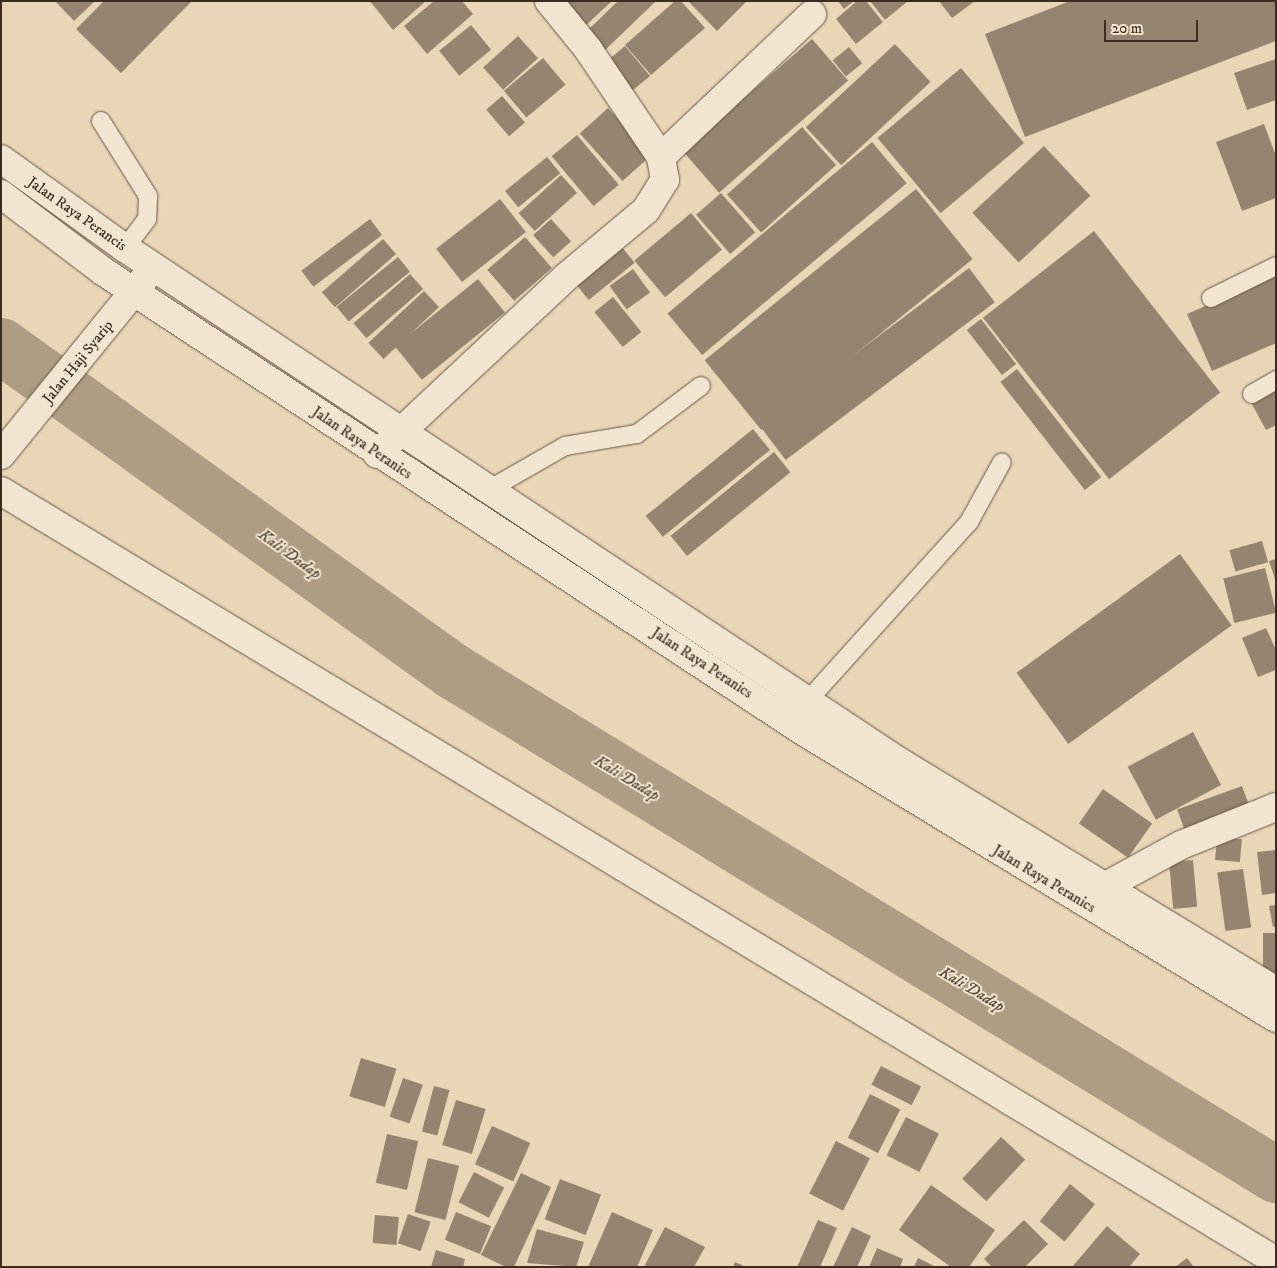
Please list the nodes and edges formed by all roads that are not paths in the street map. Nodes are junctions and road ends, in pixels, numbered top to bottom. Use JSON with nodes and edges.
{"nodes":[{"id":1,"x":549,"y":1,"type":"edge"},
{"id":2,"x":812,"y":14,"type":"dead end"},
{"id":3,"x":101,"y":121,"type":"dead end"},
{"id":4,"x":661,"y":157,"type":"junction"},
{"id":5,"x":1,"y":160,"type":"edge"},
{"id":6,"x":1,"y":194,"type":"edge"},
{"id":7,"x":125,"y":248,"type":"junction"},
{"id":8,"x":1276,"y":266,"type":"edge"},
{"id":9,"x":154,"y":267,"type":"junction"},
{"id":10,"x":138,"y":291,"type":"junction"},
{"id":11,"x":1210,"y":298,"type":"dead end"},
{"id":12,"x":1276,"y":380,"type":"edge"},
{"id":13,"x":701,"y":386,"type":"dead end"},
{"id":14,"x":1252,"y":394,"type":"dead end"},
{"id":15,"x":401,"y":430,"type":"junction"},
{"id":16,"x":377,"y":454,"type":"junction"},
{"id":17,"x":1,"y":456,"type":"edge"},
{"id":18,"x":1002,"y":462,"type":"dead end"},
{"id":19,"x":490,"y":490,"type":"junction"},
{"id":20,"x":1,"y":491,"type":"edge"},
{"id":21,"x":808,"y":699,"type":"junction"},
{"id":22,"x":791,"y":722,"type":"junction"},
{"id":23,"x":1276,"y":807,"type":"edge"},
{"id":24,"x":1096,"y":895,"type":"junction"},
{"id":25,"x":1276,"y":991,"type":"edge"},
{"id":26,"x":1276,"y":1018,"type":"edge"},
{"id":27,"x":1276,"y":1261,"type":"edge"},
{"id":28,"x":1270,"y":1267,"type":"edge"}],
"edges":[{"from":1,"to":4,"type":"street"},
{"from":2,"to":4,"type":"street"},
{"from":3,"to":7,"type":"lane"},
{"from":4,"to":15,"type":"street"},
{"from":5,"to":7,"type":"street","name":"Jalan Raya Perancis"},
{"from":6,"to":10,"type":"street","name":"Jalan Raya Perancis"},
{"from":7,"to":9,"type":"street","name":"Jalan Raya Perancis"},
{"from":8,"to":11,"type":"lane"},
{"from":9,"to":10,"type":"street","name":"Jalan Haji Syarip"},
{"from":9,"to":15,"type":"street","name":"Jalan Raya Peranics"},
{"from":10,"to":16,"type":"street","name":"Jalan Raya Peranics"},
{"from":10,"to":17,"type":"street","name":"Jalan Haji Syarip"},
{"from":12,"to":14,"type":"lane"},
{"from":13,"to":19,"type":"lane"},
{"from":15,"to":16,"type":"street"},
{"from":15,"to":19,"type":"street","name":"Jalan Raya Peranics"},
{"from":16,"to":22,"type":"street","name":"Jalan Raya Peranics"},
{"from":18,"to":21,"type":"lane"},
{"from":19,"to":21,"type":"street","name":"Jalan Raya Peranics"},
{"from":20,"to":27,"type":"street"},
{"from":21,"to":22,"type":"lane"},
{"from":21,"to":24,"type":"street","name":"Jalan Raya Peranics"},
{"from":22,"to":24,"type":"street","name":"Jalan Raya Peranics"},
{"from":23,"to":24,"type":"street"},
{"from":24,"to":25,"type":"street","name":"Jalan Raya Peranics"},
{"from":24,"to":26,"type":"street","name":"Jalan Raya Peranics"},
{"from":27,"to":28,"type":"lane"}]}
